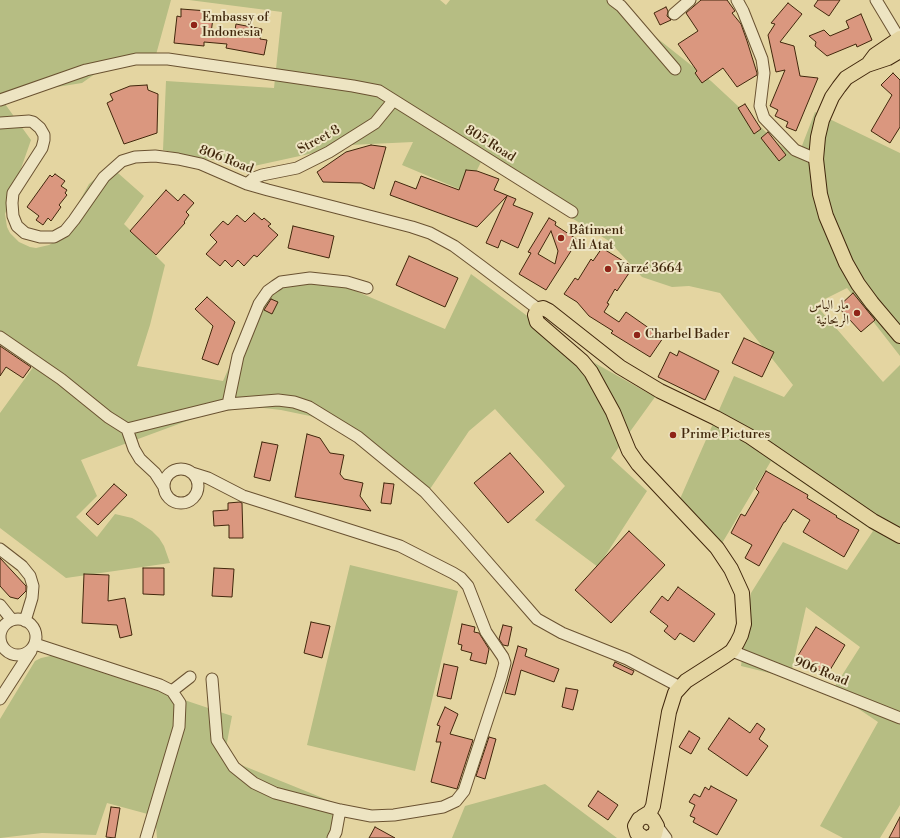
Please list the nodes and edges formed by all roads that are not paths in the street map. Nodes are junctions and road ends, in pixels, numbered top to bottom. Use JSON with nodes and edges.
{"nodes":[{"id":1,"x":613,"y":0,"type":"edge"},
{"id":2,"x":690,"y":0,"type":"edge"},
{"id":3,"x":737,"y":0,"type":"edge"},
{"id":4,"x":876,"y":0,"type":"edge"},
{"id":5,"x":674,"y":14,"type":"dead end"},
{"id":6,"x":900,"y":42,"type":"edge"},
{"id":7,"x":675,"y":69,"type":"dead end"},
{"id":8,"x":0,"y":100,"type":"edge"},
{"id":9,"x":393,"y":100,"type":"junction"},
{"id":10,"x":0,"y":123,"type":"edge"},
{"id":11,"x":816,"y":159,"type":"junction"},
{"id":12,"x":247,"y":184,"type":"junction"},
{"id":13,"x":572,"y":212,"type":"dead end"},
{"id":14,"x":366,"y":288,"type":"dead end"},
{"id":15,"x":538,"y":309,"type":"junction"},
{"id":16,"x":900,"y":336,"type":"edge"},
{"id":17,"x":0,"y":337,"type":"edge"},
{"id":18,"x":228,"y":404,"type":"junction"},
{"id":19,"x":126,"y":429,"type":"junction"},
{"id":20,"x":149,"y":467,"type":"junction"},
{"id":21,"x":174,"y":470,"type":"junction"},
{"id":22,"x":192,"y":473,"type":"junction"},
{"id":23,"x":208,"y":478,"type":"junction"},
{"id":24,"x":198,"y":484,"type":"junction"},
{"id":25,"x":164,"y":487,"type":"junction"},
{"id":26,"x":900,"y":536,"type":"edge"},
{"id":27,"x":0,"y":549,"type":"edge"},
{"id":28,"x":0,"y":605,"type":"edge"},
{"id":29,"x":12,"y":620,"type":"junction"},
{"id":30,"x":25,"y":621,"type":"junction"},
{"id":31,"x":0,"y":636,"type":"edge"},
{"id":32,"x":0,"y":642,"type":"edge"},
{"id":33,"x":34,"y":646,"type":"junction"},
{"id":34,"x":732,"y":651,"type":"junction"},
{"id":35,"x":190,"y":677,"type":"dead end"},
{"id":36,"x":212,"y":679,"type":"dead end"},
{"id":37,"x":680,"y":687,"type":"junction"},
{"id":38,"x":172,"y":691,"type":"junction"},
{"id":39,"x":0,"y":699,"type":"edge"},
{"id":40,"x":900,"y":718,"type":"edge"},
{"id":41,"x":340,"y":810,"type":"junction"},
{"id":42,"x":645,"y":833,"type":"edge"},
{"id":43,"x":146,"y":838,"type":"edge"},
{"id":44,"x":334,"y":838,"type":"edge"},
{"id":45,"x":666,"y":838,"type":"edge"}],
"edges":[{"from":1,"to":7,"type":"street"},
{"from":2,"to":5,"type":"street"},
{"from":3,"to":11,"type":"street"},
{"from":4,"to":6,"type":"street"},
{"from":6,"to":11,"type":"main road"},
{"from":8,"to":9,"type":"street","name":"805 Road"},
{"from":9,"to":12,"type":"street","name":"Street 8"},
{"from":9,"to":13,"type":"street","name":"805 Road"},
{"from":10,"to":12,"type":"street","name":"806 Road"},
{"from":11,"to":16,"type":"main road"},
{"from":12,"to":15,"type":"street","name":"806 Road"},
{"from":14,"to":18,"type":"street"},
{"from":15,"to":26,"type":"main road"},
{"from":15,"to":34,"type":"main road"},
{"from":17,"to":19,"type":"street"},
{"from":18,"to":19,"type":"street"},
{"from":18,"to":37,"type":"street"},
{"from":19,"to":20,"type":"street"},
{"from":20,"to":21,"type":"street"},
{"from":20,"to":25,"type":"street"},
{"from":21,"to":22,"type":"street"},
{"from":21,"to":25,"type":"street"},
{"from":22,"to":23,"type":"street"},
{"from":22,"to":24,"type":"street"},
{"from":23,"to":24,"type":"street"},
{"from":23,"to":41,"type":"street"},
{"from":24,"to":25,"type":"street"},
{"from":27,"to":30,"type":"street"},
{"from":28,"to":29,"type":"street"},
{"from":29,"to":30,"type":"street"},
{"from":29,"to":31,"type":"street"},
{"from":30,"to":33,"type":"street"},
{"from":31,"to":32,"type":"street"},
{"from":32,"to":33,"type":"street"},
{"from":33,"to":38,"type":"street"},
{"from":33,"to":39,"type":"street"},
{"from":34,"to":37,"type":"main road"},
{"from":34,"to":40,"type":"street","name":"906 Road"},
{"from":35,"to":38,"type":"street"},
{"from":36,"to":41,"type":"street"},
{"from":37,"to":42,"type":"main road"},
{"from":38,"to":43,"type":"street"},
{"from":41,"to":44,"type":"street"},
{"from":42,"to":45,"type":"street"}]}
